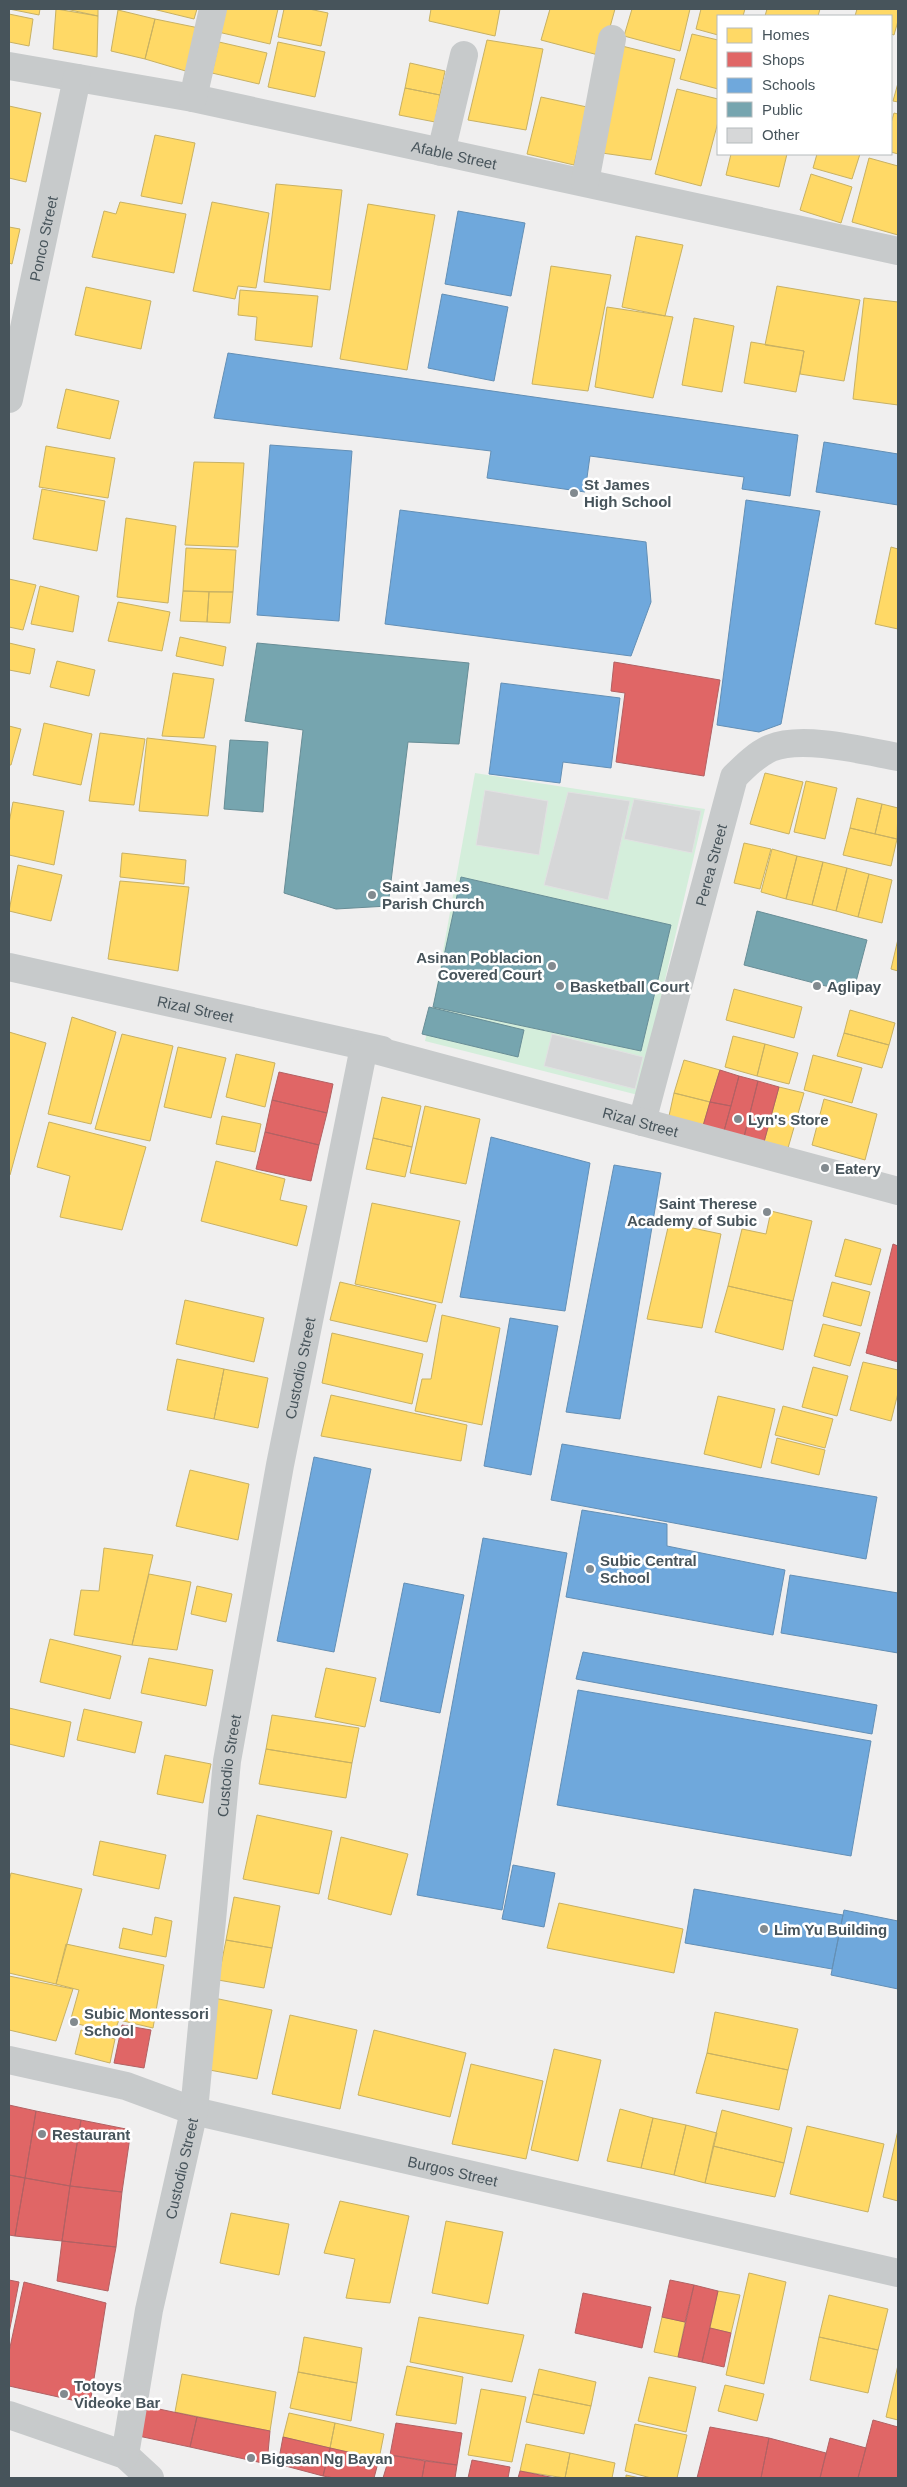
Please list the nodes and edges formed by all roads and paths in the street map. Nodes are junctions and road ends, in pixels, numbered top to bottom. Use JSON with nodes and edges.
{"nodes":[{"id":1,"x":213,"y":9,"type":"edge"},
{"id":2,"x":612,"y":39,"type":"dead end"},
{"id":3,"x":464,"y":55,"type":"dead end"},
{"id":4,"x":9,"y":66,"type":"edge"},
{"id":5,"x":77,"y":78,"type":"junction"},
{"id":6,"x":193,"y":98,"type":"junction"},
{"id":7,"x":440,"y":152,"type":"junction"},
{"id":8,"x":585,"y":182,"type":"junction"},
{"id":9,"x":898,"y":251,"type":"edge"},
{"id":10,"x":9,"y":399,"type":"edge"},
{"id":11,"x":898,"y":757,"type":"edge"},
{"id":12,"x":9,"y":967,"type":"edge"},
{"id":13,"x":374,"y":1049,"type":"junction"},
{"id":14,"x":642,"y":1122,"type":"junction"},
{"id":15,"x":898,"y":1190,"type":"edge"},
{"id":16,"x":9,"y":2060,"type":"edge"},
{"id":17,"x":194,"y":2111,"type":"junction"},
{"id":18,"x":898,"y":2273,"type":"edge"},
{"id":19,"x":9,"y":2415,"type":"edge"},
{"id":20,"x":125,"y":2454,"type":"junction"},
{"id":21,"x":153,"y":2478,"type":"edge"}],
"edges":[{"from":1,"to":6,"type":"street"},
{"from":2,"to":8,"type":"street"},
{"from":3,"to":7,"type":"street"},
{"from":4,"to":5,"type":"street","name":"Afable Street"},
{"from":5,"to":6,"type":"street","name":"Afable Street"},
{"from":5,"to":10,"type":"street","name":"Ponco Street"},
{"from":6,"to":7,"type":"street","name":"Afable Street"},
{"from":7,"to":8,"type":"street","name":"Afable Street"},
{"from":8,"to":9,"type":"street","name":"Afable Street"},
{"from":11,"to":14,"type":"street","name":"Perea Street"},
{"from":12,"to":13,"type":"street","name":"Rizal Street"},
{"from":13,"to":14,"type":"street","name":"Rizal Street"},
{"from":13,"to":17,"type":"street","name":"Custodio Street"},
{"from":14,"to":15,"type":"street","name":"Rizal Street"},
{"from":16,"to":17,"type":"street","name":"Burgos Street"},
{"from":17,"to":18,"type":"street","name":"Burgos Street"},
{"from":17,"to":20,"type":"street","name":"Custodio Street"},
{"from":19,"to":20,"type":"street"},
{"from":20,"to":21,"type":"street"}]}
